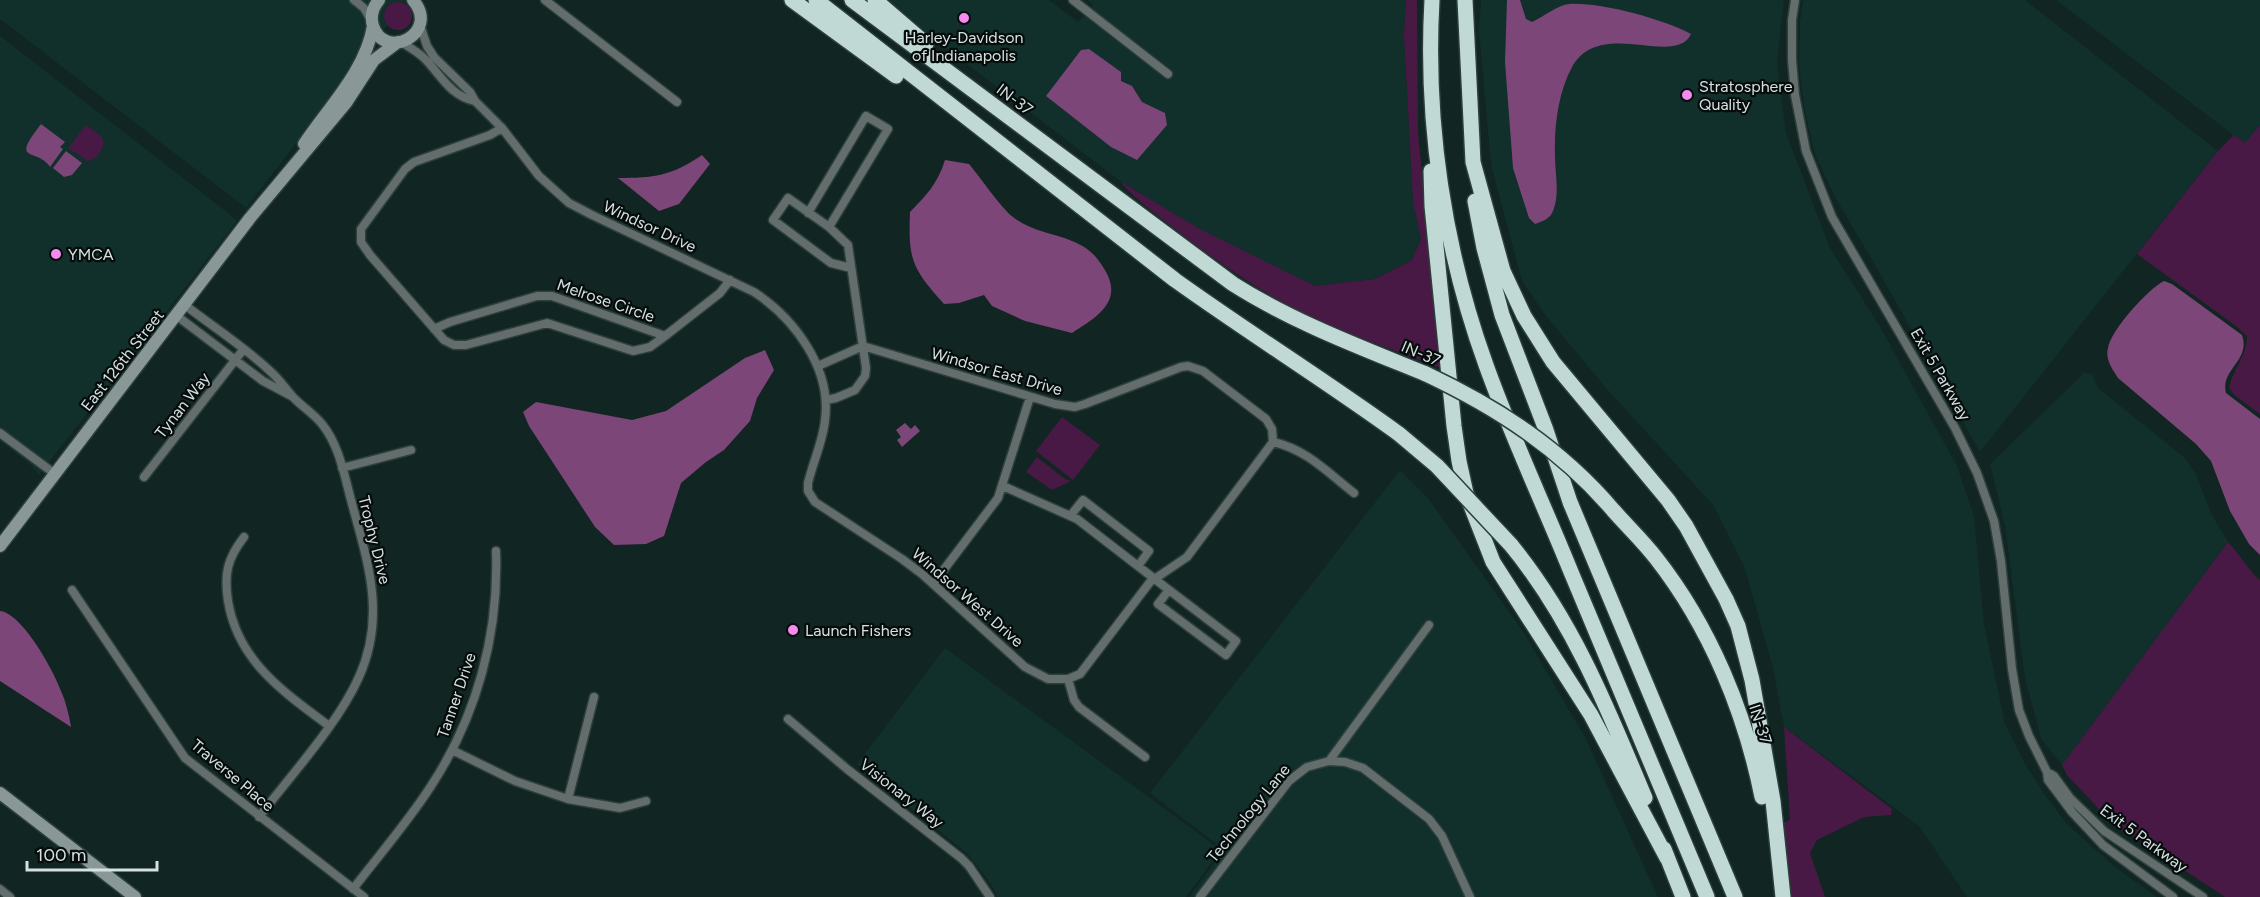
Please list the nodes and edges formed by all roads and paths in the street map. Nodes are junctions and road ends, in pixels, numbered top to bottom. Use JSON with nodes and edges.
{"nodes":[{"id":1,"x":354,"y":0,"type":"edge"},
{"id":2,"x":379,"y":0,"type":"edge"},
{"id":3,"x":413,"y":0,"type":"edge"},
{"id":4,"x":429,"y":0,"type":"edge"},
{"id":5,"x":545,"y":0,"type":"edge"},
{"id":6,"x":792,"y":0,"type":"edge"},
{"id":7,"x":816,"y":0,"type":"edge"},
{"id":8,"x":852,"y":0,"type":"edge"},
{"id":9,"x":874,"y":0,"type":"edge"},
{"id":10,"x":1073,"y":0,"type":"edge"},
{"id":11,"x":1432,"y":0,"type":"edge"},
{"id":12,"x":1464,"y":0,"type":"edge"},
{"id":13,"x":1795,"y":0,"type":"edge"},
{"id":14,"x":420,"y":23,"type":"junction"},
{"id":15,"x":372,"y":24,"type":"junction"},
{"id":16,"x":400,"y":42,"type":"junction"},
{"id":17,"x":1168,"y":74,"type":"dead end"},
{"id":18,"x":475,"y":101,"type":"junction"},
{"id":19,"x":677,"y":102,"type":"dead end"},
{"id":20,"x":1014,"y":121,"type":"junction"},
{"id":21,"x":502,"y":128,"type":"junction"},
{"id":22,"x":1435,"y":132,"type":"junction"},
{"id":23,"x":1034,"y":170,"type":"junction"},
{"id":24,"x":269,"y":194,"type":"junction"},
{"id":25,"x":808,"y":213,"type":"junction"},
{"id":26,"x":829,"y":227,"type":"junction"},
{"id":27,"x":851,"y":268,"type":"junction"},
{"id":28,"x":729,"y":280,"type":"junction"},
{"id":29,"x":185,"y":305,"type":"junction"},
{"id":30,"x":177,"y":316,"type":"junction"},
{"id":31,"x":434,"y":330,"type":"junction"},
{"id":32,"x":664,"y":336,"type":"junction"},
{"id":33,"x":863,"y":346,"type":"junction"},
{"id":34,"x":243,"y":350,"type":"junction"},
{"id":35,"x":236,"y":360,"type":"junction"},
{"id":36,"x":818,"y":366,"type":"junction"},
{"id":37,"x":293,"y":397,"type":"junction"},
{"id":38,"x":1030,"y":397,"type":"junction"},
{"id":39,"x":826,"y":400,"type":"junction"},
{"id":40,"x":0,"y":433,"type":"edge"},
{"id":41,"x":1273,"y":442,"type":"junction"},
{"id":42,"x":411,"y":450,"type":"dead end"},
{"id":43,"x":342,"y":468,"type":"junction"},
{"id":44,"x":55,"y":474,"type":"junction"},
{"id":45,"x":144,"y":477,"type":"dead end"},
{"id":46,"x":1003,"y":486,"type":"junction"},
{"id":47,"x":1354,"y":494,"type":"dead end"},
{"id":48,"x":1071,"y":516,"type":"junction"},
{"id":49,"x":244,"y":537,"type":"dead end"},
{"id":50,"x":0,"y":546,"type":"edge"},
{"id":51,"x":496,"y":551,"type":"dead end"},
{"id":52,"x":1138,"y":566,"type":"junction"},
{"id":53,"x":1154,"y":578,"type":"junction"},
{"id":54,"x":933,"y":584,"type":"junction"},
{"id":55,"x":72,"y":590,"type":"dead end"},
{"id":56,"x":1169,"y":590,"type":"junction"},
{"id":57,"x":1430,"y":625,"type":"dead end"},
{"id":58,"x":1068,"y":679,"type":"junction"},
{"id":59,"x":594,"y":697,"type":"dead end"},
{"id":60,"x":788,"y":719,"type":"dead end"},
{"id":61,"x":329,"y":726,"type":"junction"},
{"id":62,"x":452,"y":750,"type":"junction"},
{"id":63,"x":1145,"y":757,"type":"dead end"},
{"id":64,"x":1329,"y":761,"type":"junction"},
{"id":65,"x":2047,"y":772,"type":"junction"},
{"id":66,"x":0,"y":793,"type":"edge"},
{"id":67,"x":568,"y":799,"type":"junction"},
{"id":68,"x":646,"y":801,"type":"dead end"},
{"id":69,"x":259,"y":817,"type":"junction"},
{"id":70,"x":1667,"y":858,"type":"junction"},
{"id":71,"x":0,"y":889,"type":"edge"},
{"id":72,"x":353,"y":889,"type":"junction"},
{"id":73,"x":10,"y":897,"type":"edge"},
{"id":74,"x":135,"y":897,"type":"edge"},
{"id":75,"x":364,"y":897,"type":"edge"},
{"id":76,"x":990,"y":897,"type":"edge"},
{"id":77,"x":1200,"y":897,"type":"edge"},
{"id":78,"x":1470,"y":897,"type":"edge"},
{"id":79,"x":1683,"y":897,"type":"edge"},
{"id":80,"x":1707,"y":897,"type":"edge"},
{"id":81,"x":1735,"y":897,"type":"edge"},
{"id":82,"x":1782,"y":897,"type":"edge"},
{"id":83,"x":2173,"y":897,"type":"edge"},
{"id":84,"x":2203,"y":897,"type":"edge"}],
"edges":[{"from":1,"to":15,"type":"street"},
{"from":2,"to":15,"type":"main road","name":"East 126th Street"},
{"from":3,"to":14,"type":"main road"},
{"from":4,"to":14,"type":"main road"},
{"from":5,"to":19,"type":"street"},
{"from":6,"to":23,"type":"highway"},
{"from":7,"to":23,"type":"highway"},
{"from":8,"to":20,"type":"highway","name":"IN-37"},
{"from":9,"to":20,"type":"highway"},
{"from":10,"to":17,"type":"street"},
{"from":11,"to":22,"type":"highway"},
{"from":12,"to":81,"type":"highway"},
{"from":12,"to":82,"type":"highway"},
{"from":13,"to":65,"type":"street","name":"Exit 5 Parkway"},
{"from":14,"to":16,"type":"main road","name":"East 126th Street"},
{"from":14,"to":18,"type":"street","name":"Windsor Drive"},
{"from":15,"to":16,"type":"main road"},
{"from":15,"to":24,"type":"main road","name":"East 126th Street"},
{"from":16,"to":18,"type":"street","name":"Windsor Drive"},
{"from":16,"to":24,"type":"main road","name":"East 126th Street"},
{"from":18,"to":21,"type":"street","name":"Windsor Drive"},
{"from":20,"to":82,"type":"highway","name":"IN-37","bridge":true},
{"from":21,"to":28,"type":"street","name":"Windsor Drive"},
{"from":21,"to":31,"type":"street","name":"Melrose Circle"},
{"from":22,"to":70,"type":"highway"},
{"from":22,"to":80,"type":"highway"},
{"from":23,"to":70,"type":"highway","bridge":true},
{"from":24,"to":29,"type":"main road","name":"East 126th Street"},
{"from":25,"to":26,"type":"street"},
{"from":25,"to":26,"type":"street"},
{"from":25,"to":27,"type":"street"},
{"from":26,"to":27,"type":"street"},
{"from":27,"to":33,"type":"street"},
{"from":28,"to":32,"type":"street","name":"Melrose Circle"},
{"from":28,"to":36,"type":"street","name":"Windsor Drive"},
{"from":29,"to":30,"type":"main road","name":"East 126th Street"},
{"from":29,"to":34,"type":"street","name":"Trophy Drive"},
{"from":30,"to":35,"type":"street","name":"Trophy Drive"},
{"from":30,"to":44,"type":"main road","name":"East 126th Street"},
{"from":31,"to":32,"type":"street","name":"Melrose Circle"},
{"from":31,"to":32,"type":"street","name":"Melrose Circle"},
{"from":33,"to":36,"type":"street"},
{"from":33,"to":38,"type":"street","name":"Windsor East Drive"},
{"from":33,"to":39,"type":"street"},
{"from":34,"to":35,"type":"street","name":"Tynan Way"},
{"from":34,"to":37,"type":"street","name":"Trophy Drive"},
{"from":35,"to":37,"type":"street","name":"Trophy Drive"},
{"from":35,"to":45,"type":"street","name":"Tynan Way"},
{"from":36,"to":39,"type":"street","name":"Windsor West Drive"},
{"from":37,"to":43,"type":"street","name":"Trophy Drive"},
{"from":38,"to":41,"type":"street","name":"Windsor East Drive"},
{"from":38,"to":46,"type":"street"},
{"from":39,"to":54,"type":"street","name":"Windsor West Drive"},
{"from":40,"to":44,"type":"street"},
{"from":41,"to":47,"type":"street"},
{"from":41,"to":53,"type":"street"},
{"from":42,"to":43,"type":"street"},
{"from":43,"to":61,"type":"street","name":"Trophy Drive"},
{"from":44,"to":50,"type":"main road","name":"East 126th Street"},
{"from":46,"to":48,"type":"street"},
{"from":46,"to":54,"type":"street"},
{"from":48,"to":52,"type":"street"},
{"from":48,"to":52,"type":"street"},
{"from":49,"to":61,"type":"street"},
{"from":51,"to":62,"type":"street","name":"Tanner Drive"},
{"from":52,"to":53,"type":"street"},
{"from":53,"to":56,"type":"street"},
{"from":53,"to":58,"type":"street"},
{"from":54,"to":58,"type":"street","name":"Windsor West Drive"},
{"from":55,"to":69,"type":"street","name":"Traverse Place"},
{"from":56,"to":56,"type":"street"},
{"from":57,"to":64,"type":"street"},
{"from":58,"to":63,"type":"street"},
{"from":59,"to":67,"type":"street"},
{"from":60,"to":76,"type":"street","name":"Visionary Way"},
{"from":61,"to":69,"type":"street","name":"Trophy Drive"},
{"from":62,"to":67,"type":"street"},
{"from":62,"to":72,"type":"street","name":"Tanner Drive"},
{"from":64,"to":77,"type":"street","name":"Technology Lane"},
{"from":64,"to":78,"type":"street","name":"Technology Lane"},
{"from":65,"to":83,"type":"street","name":"Exit 5 Parkway"},
{"from":65,"to":84,"type":"street","name":"Exit 5 Parkway"},
{"from":66,"to":74,"type":"main road"},
{"from":67,"to":68,"type":"street"},
{"from":69,"to":72,"type":"street","name":"Traverse Place"},
{"from":70,"to":79,"type":"highway"},
{"from":71,"to":73,"type":"street"},
{"from":72,"to":75,"type":"street","name":"Traverse Place"}]}
